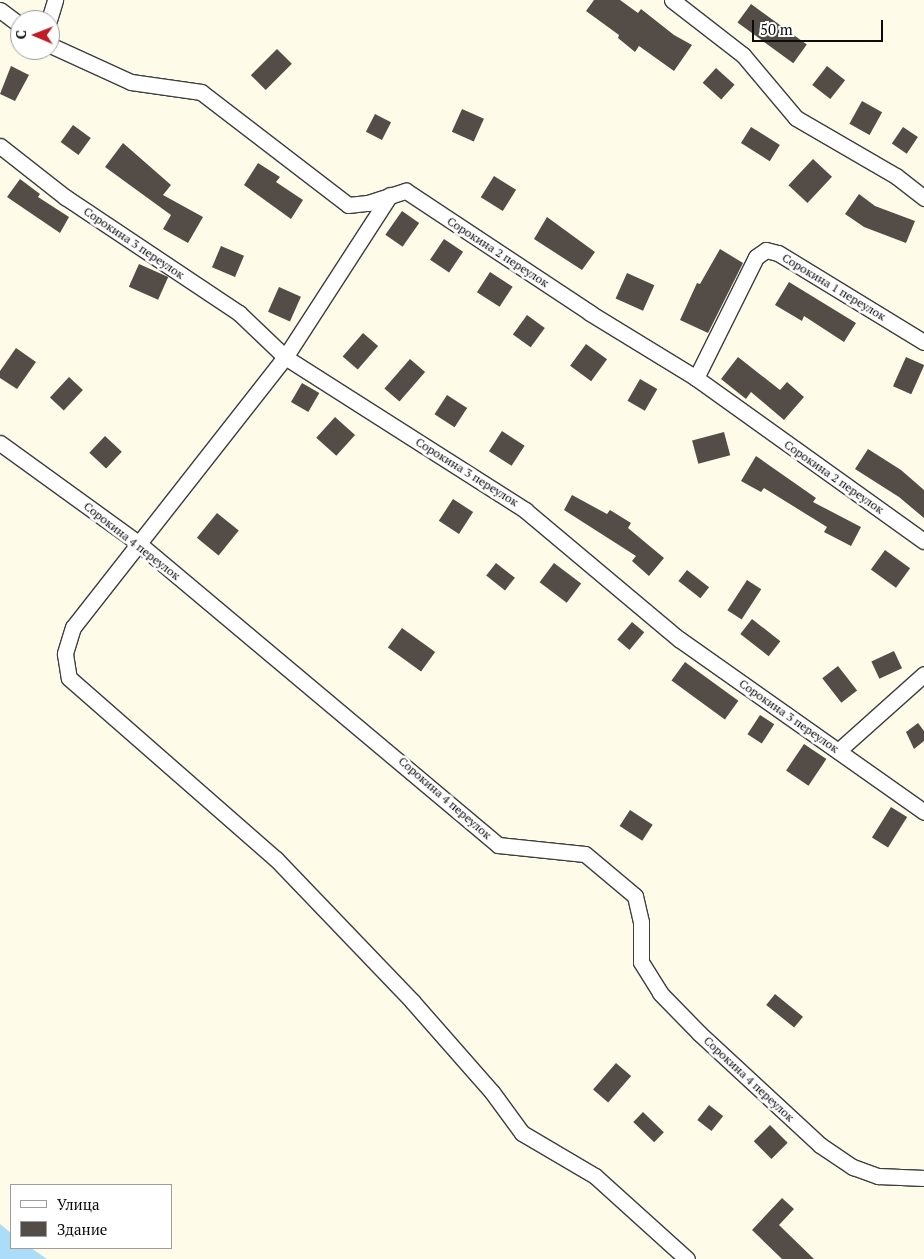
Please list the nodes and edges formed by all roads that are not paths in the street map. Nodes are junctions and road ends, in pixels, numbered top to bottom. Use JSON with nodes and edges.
{"nodes":[{"id":1,"x":672,"y":0,"type":"edge"},
{"id":2,"x":60,"y":49,"type":"edge"},
{"id":3,"x":0,"y":146,"type":"edge"},
{"id":4,"x":390,"y":195,"type":"junction"},
{"id":5,"x":924,"y":198,"type":"edge"},
{"id":6,"x":924,"y":342,"type":"edge"},
{"id":7,"x":285,"y":357,"type":"junction"},
{"id":8,"x":696,"y":378,"type":"junction"},
{"id":9,"x":0,"y":443,"type":"edge"},
{"id":10,"x":924,"y":541,"type":"edge"},
{"id":11,"x":137,"y":542,"type":"junction"},
{"id":12,"x":924,"y":674,"type":"edge"},
{"id":13,"x":838,"y":751,"type":"junction"},
{"id":14,"x":924,"y":812,"type":"edge"},
{"id":15,"x":924,"y":1178,"type":"edge"},
{"id":16,"x":687,"y":1259,"type":"edge"}],
"edges":[{"from":1,"to":5,"type":"street"},
{"from":2,"to":4,"type":"street","name":"Сорокина 2 переулок"},
{"from":3,"to":7,"type":"street","name":"Сорокина 3 переулок"},
{"from":4,"to":7,"type":"street"},
{"from":4,"to":8,"type":"street","name":"Сорокина 2 переулок"},
{"from":6,"to":8,"type":"street","name":"Сорокина 1 переулок"},
{"from":7,"to":11,"type":"street"},
{"from":7,"to":13,"type":"street","name":"Сорокина 3 переулок"},
{"from":8,"to":10,"type":"street","name":"Сорокина 2 переулок"},
{"from":9,"to":11,"type":"street","name":"Сорокина 4 переулок"},
{"from":11,"to":15,"type":"street","name":"Сорокина 4 переулок"},
{"from":11,"to":16,"type":"street"},
{"from":12,"to":13,"type":"street"},
{"from":13,"to":14,"type":"street","name":"Сорокина 3 переулок"}]}
